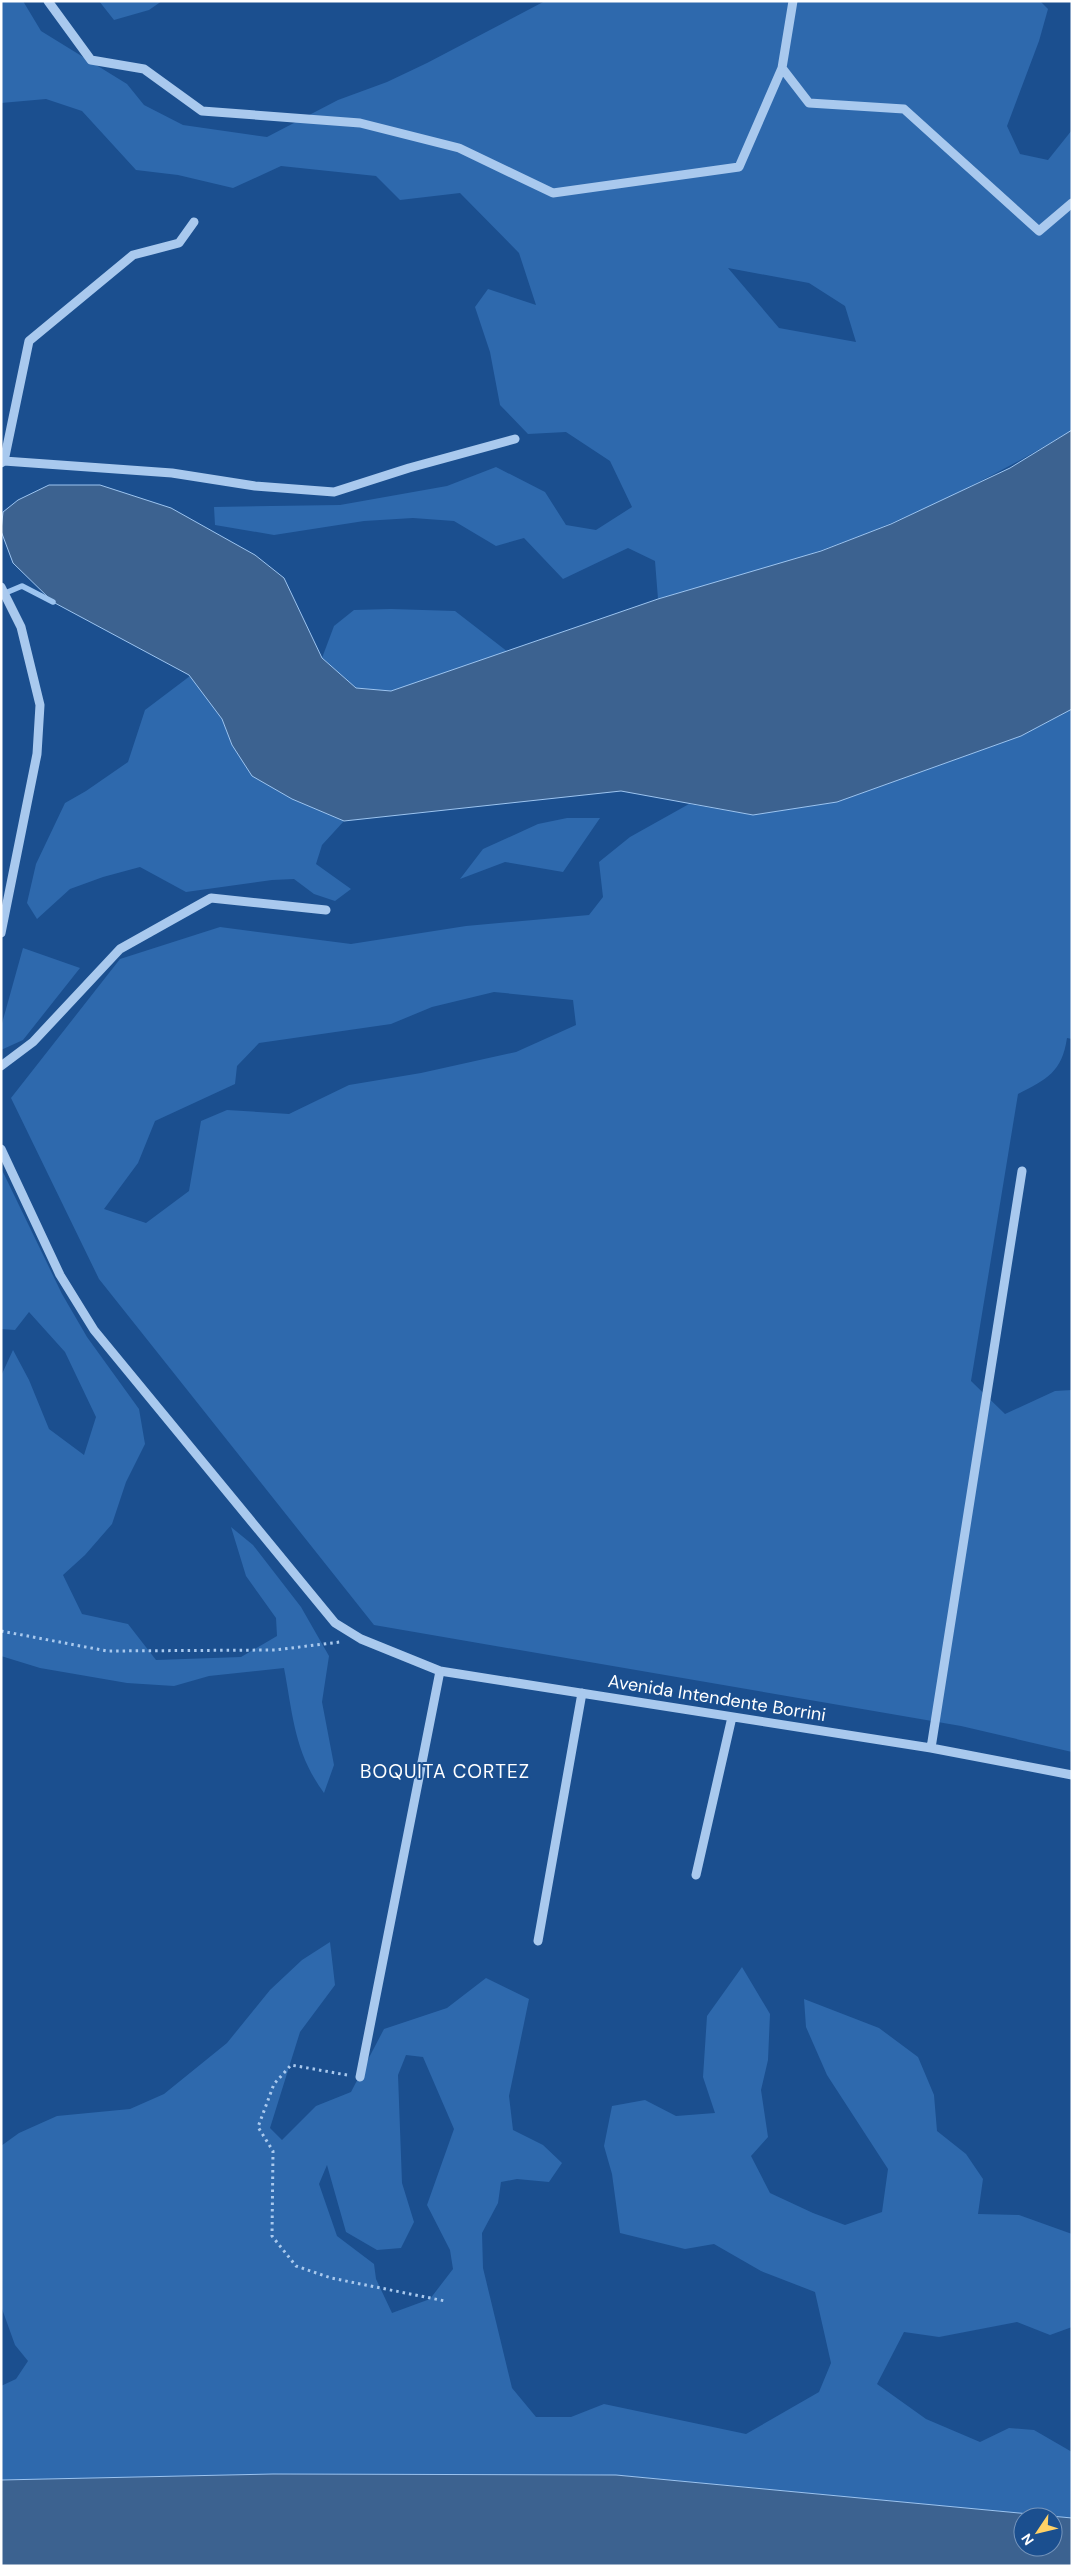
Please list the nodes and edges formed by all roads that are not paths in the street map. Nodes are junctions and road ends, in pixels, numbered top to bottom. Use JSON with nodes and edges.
{"nodes":[{"id":1,"x":48,"y":1,"type":"edge"},
{"id":2,"x":793,"y":1,"type":"edge"},
{"id":3,"x":782,"y":68,"type":"junction"},
{"id":4,"x":1072,"y":204,"type":"edge"},
{"id":5,"x":194,"y":222,"type":"dead end"},
{"id":6,"x":515,"y":439,"type":"dead end"},
{"id":7,"x":2,"y":462,"type":"edge"},
{"id":8,"x":1,"y":587,"type":"edge"},
{"id":9,"x":326,"y":910,"type":"dead end"},
{"id":10,"x":1,"y":933,"type":"edge"},
{"id":11,"x":1,"y":1066,"type":"edge"},
{"id":12,"x":1,"y":1149,"type":"edge"},
{"id":13,"x":1022,"y":1171,"type":"dead end"},
{"id":14,"x":440,"y":1671,"type":"junction"},
{"id":15,"x":582,"y":1693,"type":"junction"},
{"id":16,"x":732,"y":1717,"type":"junction"},
{"id":17,"x":931,"y":1748,"type":"junction"},
{"id":18,"x":1072,"y":1775,"type":"edge"},
{"id":19,"x":696,"y":1875,"type":"dead end"},
{"id":20,"x":538,"y":1941,"type":"dead end"},
{"id":21,"x":360,"y":2077,"type":"road end"}],
"edges":[{"from":1,"to":3,"type":"street"},
{"from":2,"to":3,"type":"street"},
{"from":3,"to":4,"type":"street"},
{"from":5,"to":7,"type":"street"},
{"from":6,"to":7,"type":"street"},
{"from":8,"to":10,"type":"street"},
{"from":9,"to":11,"type":"street"},
{"from":12,"to":14,"type":"street","name":"Avenida Intendente Borrini"},
{"from":13,"to":17,"type":"street"},
{"from":14,"to":15,"type":"street","name":"Avenida Intendente Borrini"},
{"from":14,"to":21,"type":"street"},
{"from":15,"to":16,"type":"street","name":"Avenida Intendente Borrini"},
{"from":15,"to":20,"type":"street"},
{"from":16,"to":17,"type":"street","name":"Avenida Intendente Borrini"},
{"from":16,"to":19,"type":"street"},
{"from":17,"to":18,"type":"street","name":"Avenida Intendente Borrini"}]}
